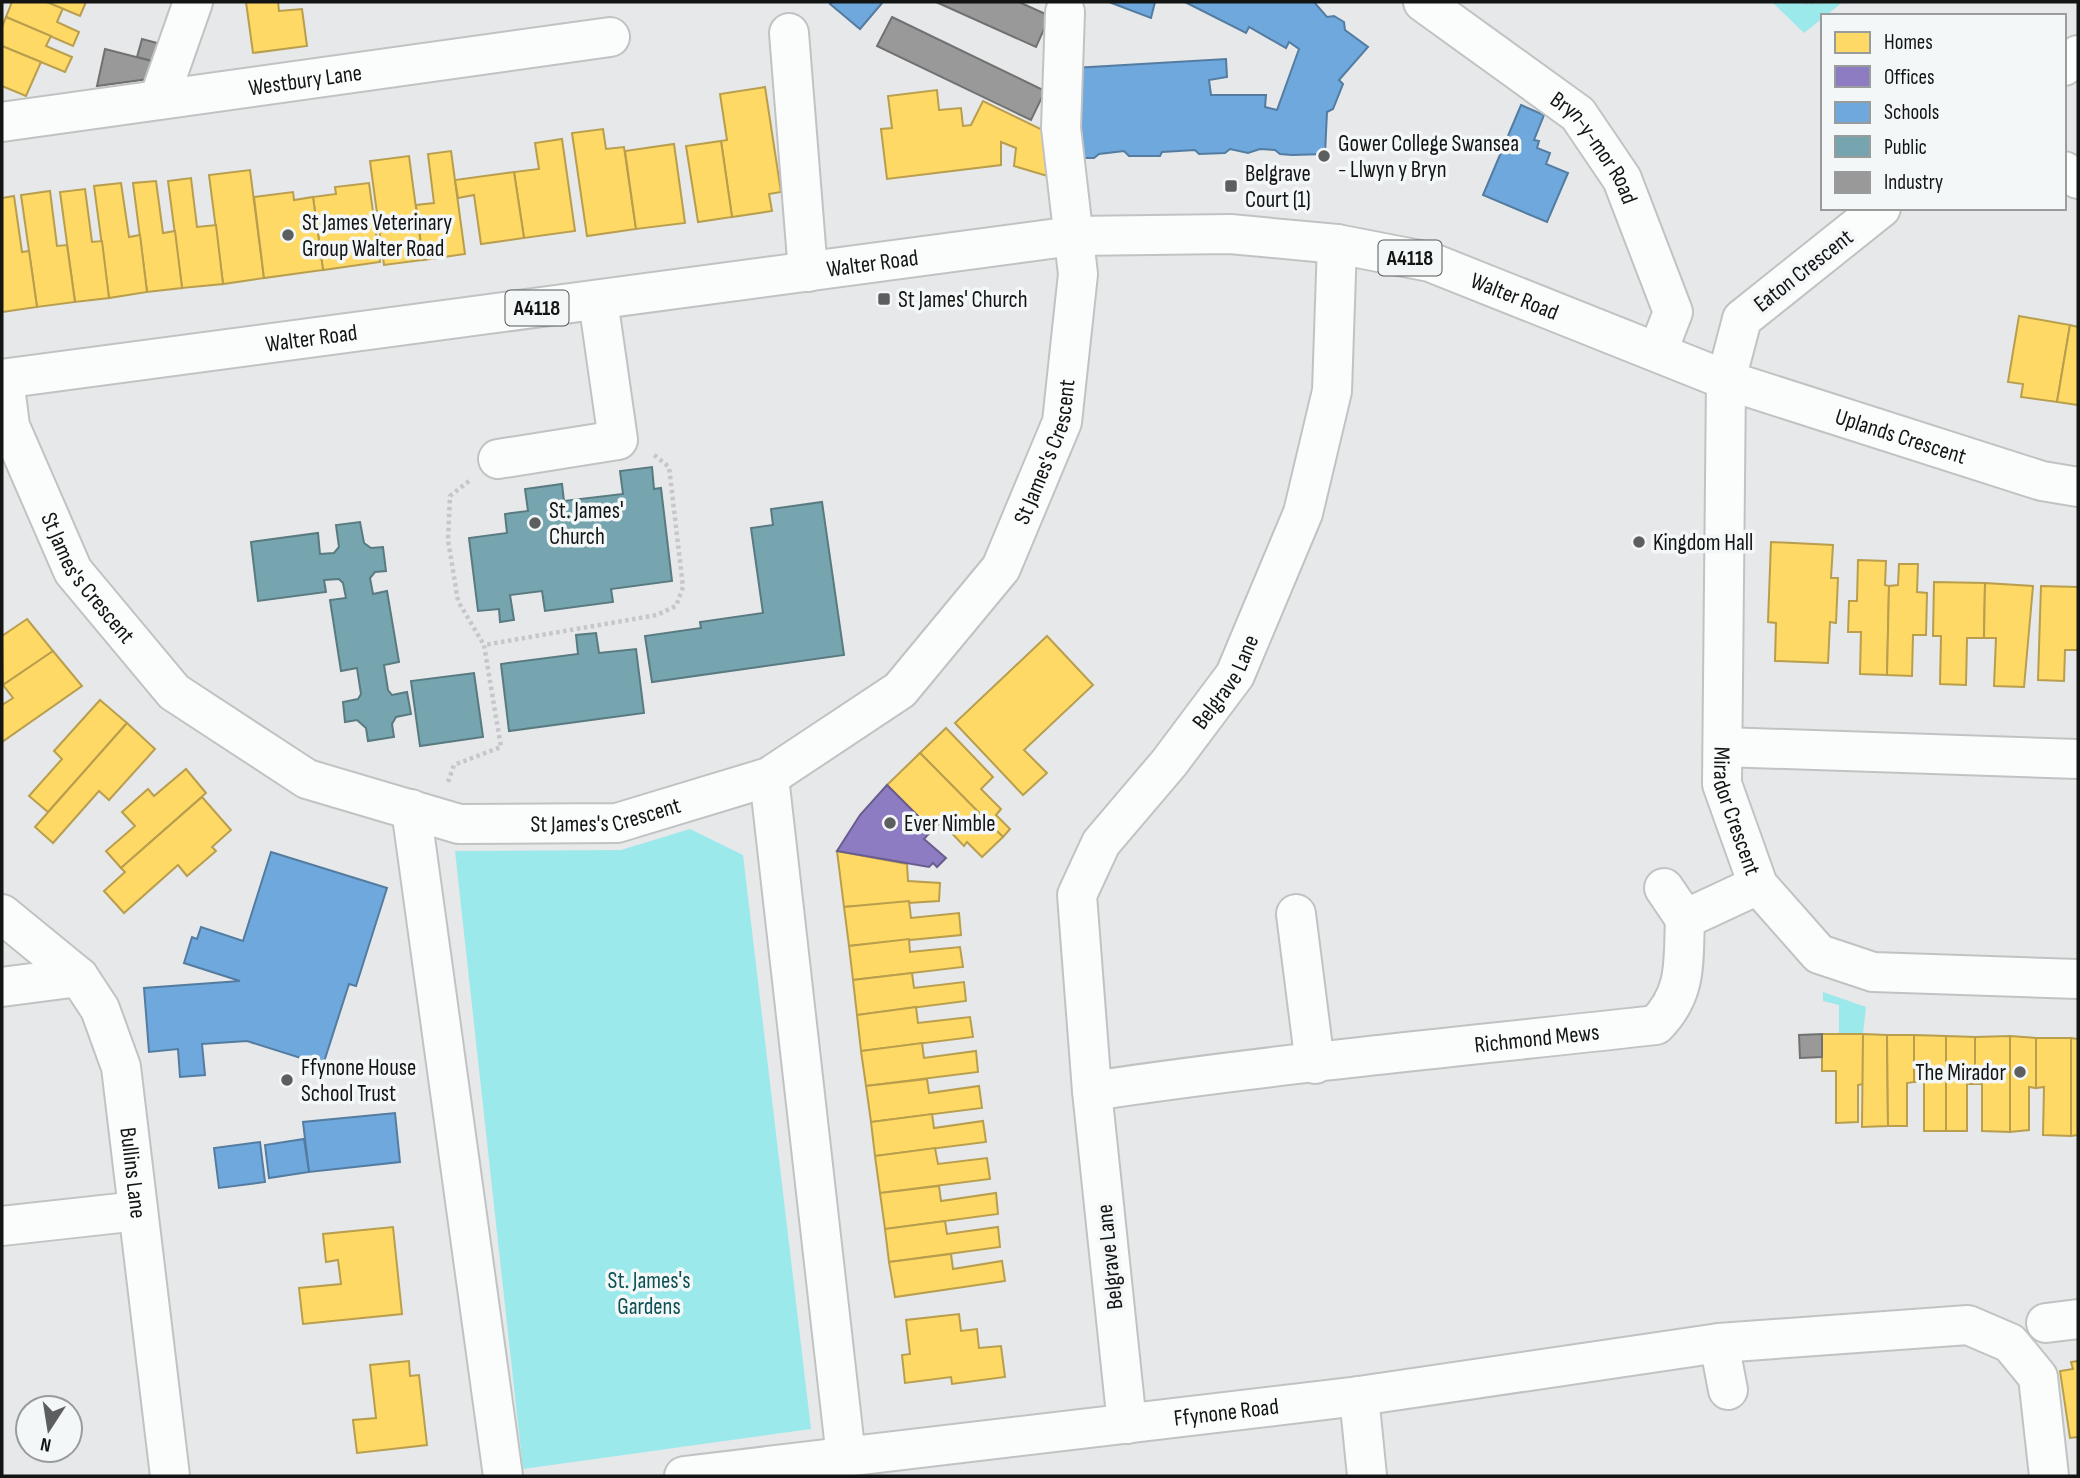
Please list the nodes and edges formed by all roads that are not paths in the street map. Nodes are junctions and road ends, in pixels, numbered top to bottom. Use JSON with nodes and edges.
{"nodes":[{"id":1,"x":193,"y":2,"type":"edge"},
{"id":2,"x":1423,"y":2,"type":"edge"},
{"id":3,"x":1065,"y":12,"type":"dead end"},
{"id":4,"x":789,"y":33,"type":"dead end"},
{"id":5,"x":610,"y":37,"type":"dead end"},
{"id":6,"x":159,"y":99,"type":"junction"},
{"id":7,"x":2,"y":122,"type":"edge"},
{"id":8,"x":1878,"y":210,"type":"edge"},
{"id":9,"x":1073,"y":236,"type":"junction"},
{"id":10,"x":1336,"y":244,"type":"junction"},
{"id":11,"x":808,"y":272,"type":"junction"},
{"id":12,"x":597,"y":300,"type":"junction"},
{"id":13,"x":1658,"y":351,"type":"junction"},
{"id":14,"x":3,"y":379,"type":"edge"},
{"id":15,"x":1727,"y":380,"type":"junction"},
{"id":16,"x":498,"y":460,"type":"road end"},
{"id":17,"x":2078,"y":487,"type":"edge"},
{"id":18,"x":1723,"y":747,"type":"junction"},
{"id":19,"x":2078,"y":759,"type":"edge"},
{"id":20,"x":769,"y":777,"type":"junction"},
{"id":21,"x":424,"y":813,"type":"junction"},
{"id":22,"x":1758,"y":885,"type":"junction"},
{"id":23,"x":2,"y":914,"type":"edge"},
{"id":24,"x":1296,"y":915,"type":"dead end"},
{"id":25,"x":79,"y":977,"type":"junction"},
{"id":26,"x":2078,"y":979,"type":"edge"},
{"id":27,"x":2,"y":987,"type":"edge"},
{"id":28,"x":1315,"y":1064,"type":"junction"},
{"id":29,"x":1092,"y":1091,"type":"junction"},
{"id":30,"x":138,"y":1211,"type":"junction"},
{"id":31,"x":2,"y":1226,"type":"edge"},
{"id":32,"x":1719,"y":1343,"type":"junction"},
{"id":33,"x":1728,"y":1390,"type":"dead end"},
{"id":34,"x":1359,"y":1396,"type":"junction"},
{"id":35,"x":1127,"y":1424,"type":"junction"},
{"id":36,"x":846,"y":1457,"type":"junction"},
{"id":37,"x":170,"y":1476,"type":"edge"},
{"id":38,"x":503,"y":1476,"type":"edge"},
{"id":39,"x":684,"y":1476,"type":"edge"},
{"id":40,"x":1367,"y":1476,"type":"edge"},
{"id":41,"x":2049,"y":1476,"type":"edge"}],
"edges":[{"from":1,"to":6,"type":"street"},
{"from":2,"to":13,"type":"street","name":"Bryn-y-mor Road"},
{"from":3,"to":9,"type":"street","name":"St James's Crescent"},
{"from":4,"to":11,"type":"street"},
{"from":5,"to":6,"type":"street","name":"Westbury Lane"},
{"from":6,"to":7,"type":"street","name":"Westbury Lane"},
{"from":8,"to":15,"type":"street","name":"Eaton Crescent"},
{"from":9,"to":10,"type":"street","name":"Walter Road","number":"A4118"},
{"from":9,"to":11,"type":"street","name":"Walter Road","number":"A4118"},
{"from":9,"to":20,"type":"street","name":"St James's Crescent"},
{"from":10,"to":13,"type":"street","name":"Walter Road","number":"A4118"},
{"from":10,"to":29,"type":"street","name":"Belgrave Lane"},
{"from":11,"to":12,"type":"street","name":"Walter Road","number":"A4118"},
{"from":12,"to":14,"type":"street","name":"Walter Road","number":"A4118"},
{"from":12,"to":16,"type":"street"},
{"from":13,"to":15,"type":"street","name":"Walter Road","number":"A4118"},
{"from":14,"to":21,"type":"street","name":"St James's Crescent"},
{"from":15,"to":17,"type":"street","name":"Uplands Crescent","number":"A4118"},
{"from":15,"to":18,"type":"street","name":"Mirador Crescent"},
{"from":18,"to":19,"type":"street"},
{"from":18,"to":22,"type":"street","name":"Mirador Crescent"},
{"from":20,"to":21,"type":"street","name":"St James's Crescent"},
{"from":20,"to":36,"type":"street"},
{"from":21,"to":38,"type":"street"},
{"from":22,"to":26,"type":"street","name":"Mirador Crescent"},
{"from":22,"to":28,"type":"street","name":"Richmond Mews"},
{"from":23,"to":25,"type":"street","name":"Bullins Lane"},
{"from":24,"to":28,"type":"street"},
{"from":25,"to":27,"type":"street"},
{"from":25,"to":30,"type":"street","name":"Bullins Lane"},
{"from":28,"to":29,"type":"street","name":"Richmond Mews"},
{"from":29,"to":35,"type":"street","name":"Belgrave Lane"},
{"from":30,"to":31,"type":"street"},
{"from":30,"to":37,"type":"street","name":"Bullins Lane"},
{"from":32,"to":33,"type":"street"},
{"from":32,"to":34,"type":"street","name":"Ffynone Road"},
{"from":32,"to":41,"type":"street","name":"Ffynone Road"},
{"from":34,"to":35,"type":"street","name":"Ffynone Road"},
{"from":34,"to":40,"type":"street"},
{"from":35,"to":36,"type":"street","name":"Ffynone Road"},
{"from":36,"to":39,"type":"street","name":"Ffynone Road"}]}
